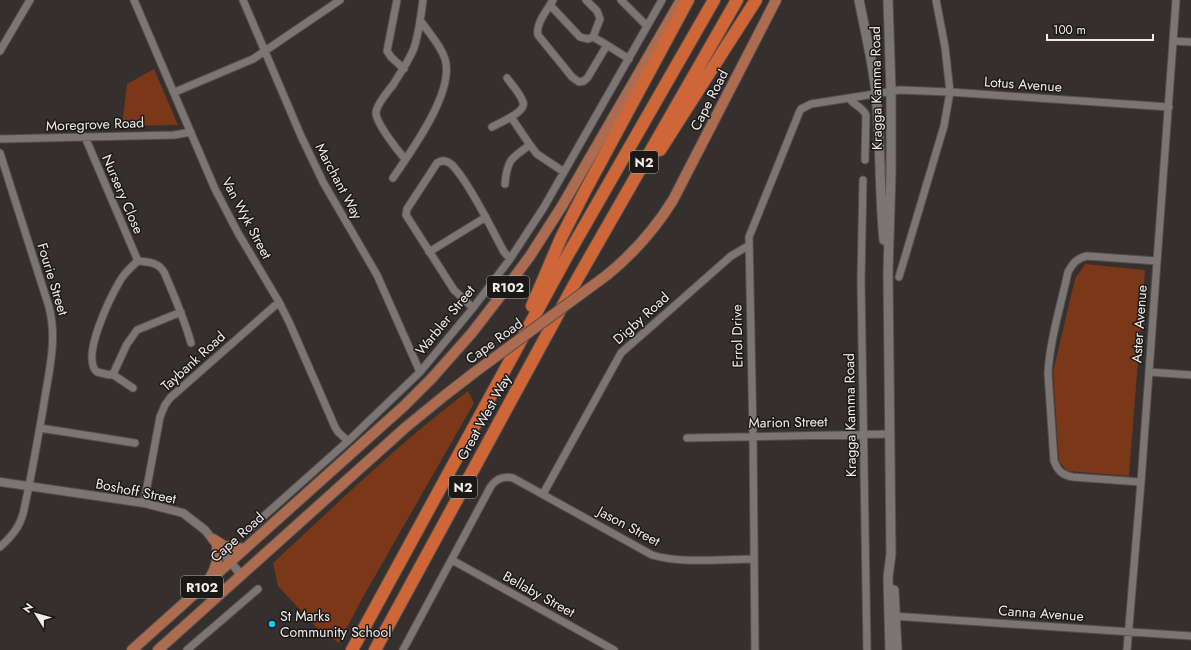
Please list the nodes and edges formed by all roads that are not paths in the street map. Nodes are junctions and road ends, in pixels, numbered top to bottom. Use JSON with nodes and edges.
{"nodes":[{"id":1,"x":30,"y":0,"type":"edge"},
{"id":2,"x":134,"y":0,"type":"edge"},
{"id":3,"x":243,"y":0,"type":"edge"},
{"id":4,"x":340,"y":0,"type":"edge"},
{"id":5,"x":397,"y":0,"type":"edge"},
{"id":6,"x":423,"y":0,"type":"edge"},
{"id":7,"x":586,"y":0,"type":"edge"},
{"id":8,"x":621,"y":0,"type":"edge"},
{"id":9,"x":662,"y":0,"type":"edge"},
{"id":10,"x":681,"y":0,"type":"edge"},
{"id":11,"x":688,"y":0,"type":"edge"},
{"id":12,"x":714,"y":0,"type":"edge"},
{"id":13,"x":737,"y":0,"type":"edge"},
{"id":14,"x":756,"y":0,"type":"edge"},
{"id":15,"x":776,"y":0,"type":"edge"},
{"id":16,"x":859,"y":0,"type":"edge"},
{"id":17,"x":888,"y":0,"type":"edge"},
{"id":18,"x":936,"y":0,"type":"edge"},
{"id":19,"x":1176,"y":0,"type":"edge"},
{"id":20,"x":552,"y":3,"type":"edge"},
{"id":21,"x":420,"y":20,"type":"junction"},
{"id":22,"x":648,"y":26,"type":"junction"},
{"id":23,"x":593,"y":37,"type":"junction"},
{"id":24,"x":1173,"y":41,"type":"junction"},
{"id":25,"x":1191,"y":42,"type":"edge"},
{"id":26,"x":607,"y":45,"type":"junction"},
{"id":27,"x":0,"y":51,"type":"edge"},
{"id":28,"x":264,"y":52,"type":"junction"},
{"id":29,"x":628,"y":59,"type":"junction"},
{"id":30,"x":404,"y":68,"type":"junction"},
{"id":31,"x":507,"y":78,"type":"dead end"},
{"id":32,"x":175,"y":92,"type":"junction"},
{"id":33,"x":891,"y":92,"type":"junction"},
{"id":34,"x":950,"y":92,"type":"junction"},
{"id":35,"x":876,"y":94,"type":"junction"},
{"id":36,"x":848,"y":98,"type":"junction"},
{"id":37,"x":1169,"y":107,"type":"junction"},
{"id":38,"x":511,"y":117,"type":"junction"},
{"id":39,"x":492,"y":127,"type":"dead end"},
{"id":40,"x":192,"y":132,"type":"junction"},
{"id":41,"x":85,"y":137,"type":"junction"},
{"id":42,"x":0,"y":140,"type":"edge"},
{"id":43,"x":530,"y":145,"type":"junction"},
{"id":44,"x":0,"y":153,"type":"edge"},
{"id":45,"x":405,"y":159,"type":"junction"},
{"id":46,"x":865,"y":160,"type":"dead end"},
{"id":47,"x":564,"y":172,"type":"junction"},
{"id":48,"x":393,"y":178,"type":"dead end"},
{"id":49,"x":864,"y":180,"type":"dead end"},
{"id":50,"x":505,"y":184,"type":"dead end"},
{"id":51,"x":486,"y":217,"type":"junction"},
{"id":52,"x":748,"y":246,"type":"junction"},
{"id":53,"x":430,"y":252,"type":"junction"},
{"id":54,"x":510,"y":259,"type":"junction"},
{"id":55,"x":138,"y":261,"type":"junction"},
{"id":56,"x":1157,"y":261,"type":"junction"},
{"id":57,"x":888,"y":272,"type":"junction"},
{"id":58,"x":899,"y":277,"type":"dead end"},
{"id":59,"x":279,"y":302,"type":"junction"},
{"id":60,"x":474,"y":308,"type":"junction"},
{"id":61,"x":181,"y":312,"type":"junction"},
{"id":62,"x":552,"y":324,"type":"junction"},
{"id":63,"x":191,"y":343,"type":"dead end"},
{"id":64,"x":420,"y":372,"type":"junction"},
{"id":65,"x":1148,"y":372,"type":"junction"},
{"id":66,"x":503,"y":373,"type":"junction"},
{"id":67,"x":112,"y":374,"type":"junction"},
{"id":68,"x":1191,"y":375,"type":"edge"},
{"id":69,"x":133,"y":388,"type":"dead end"},
{"id":70,"x":40,"y":428,"type":"junction"},
{"id":71,"x":864,"y":433,"type":"junction"},
{"id":72,"x":889,"y":434,"type":"junction"},
{"id":73,"x":753,"y":436,"type":"junction"},
{"id":74,"x":687,"y":438,"type":"dead end"},
{"id":75,"x":348,"y":441,"type":"junction"},
{"id":76,"x":135,"y":443,"type":"dead end"},
{"id":77,"x":0,"y":482,"type":"edge"},
{"id":78,"x":1141,"y":482,"type":"junction"},
{"id":79,"x":30,"y":487,"type":"junction"},
{"id":80,"x":543,"y":494,"type":"junction"},
{"id":81,"x":144,"y":503,"type":"junction"},
{"id":82,"x":246,"y":532,"type":"dead end"},
{"id":83,"x":215,"y":542,"type":"junction"},
{"id":84,"x":0,"y":547,"type":"edge"},
{"id":85,"x":245,"y":550,"type":"junction"},
{"id":86,"x":754,"y":559,"type":"junction"},
{"id":87,"x":452,"y":560,"type":"junction"},
{"id":88,"x":230,"y":562,"type":"junction"},
{"id":89,"x":242,"y":575,"type":"junction"},
{"id":90,"x":206,"y":584,"type":"junction"},
{"id":91,"x":258,"y":588,"type":"dead end"},
{"id":92,"x":893,"y":616,"type":"junction"},
{"id":93,"x":1128,"y":632,"type":"junction"},
{"id":94,"x":1191,"y":636,"type":"edge"},
{"id":95,"x":132,"y":650,"type":"edge"},
{"id":96,"x":158,"y":650,"type":"edge"},
{"id":97,"x":187,"y":650,"type":"edge"},
{"id":98,"x":352,"y":650,"type":"edge"},
{"id":99,"x":375,"y":650,"type":"edge"},
{"id":100,"x":405,"y":650,"type":"edge"},
{"id":101,"x":614,"y":650,"type":"edge"},
{"id":102,"x":755,"y":650,"type":"edge"},
{"id":103,"x":867,"y":650,"type":"edge"},
{"id":104,"x":890,"y":650,"type":"edge"},
{"id":105,"x":897,"y":650,"type":"edge"},
{"id":106,"x":1127,"y":650,"type":"edge"}],
"edges":[{"from":1,"to":27,"type":"street"},
{"from":2,"to":32,"type":"street","name":"Van Wyk Street"},
{"from":3,"to":28,"type":"street","name":"Marchant Way"},
{"from":4,"to":28,"type":"street"},
{"from":5,"to":30,"type":"street"},
{"from":6,"to":21,"type":"street"},
{"from":7,"to":23,"type":"street"},
{"from":8,"to":22,"type":"street"},
{"from":9,"to":22,"type":"street","name":"Warbler Street"},
{"from":10,"to":85,"type":"main road","name":"Cape Road","number":"R102"},
{"from":11,"to":66,"type":"highway"},
{"from":12,"to":66,"type":"highway","number":"N2"},
{"from":13,"to":62,"type":"highway","number":"N2"},
{"from":14,"to":62,"type":"highway"},
{"from":15,"to":89,"type":"main road","name":"Cape Road","number":"R102","bridge":true},
{"from":16,"to":35,"type":"main road","name":"Kragga Kamma Road"},
{"from":17,"to":33,"type":"main road","name":"Kragga Kamma Road"},
{"from":18,"to":34,"type":"street"},
{"from":19,"to":24,"type":"street","name":"Aster Avenue"},
{"from":20,"to":23,"type":"street"},
{"from":20,"to":26,"type":"street"},
{"from":21,"to":30,"type":"street"},
{"from":21,"to":45,"type":"street"},
{"from":22,"to":29,"type":"street","name":"Warbler Street"},
{"from":23,"to":26,"type":"street"},
{"from":24,"to":25,"type":"street"},
{"from":24,"to":37,"type":"street","name":"Aster Avenue"},
{"from":26,"to":29,"type":"street"},
{"from":28,"to":32,"type":"street"},
{"from":28,"to":64,"type":"street","name":"Marchant Way"},
{"from":29,"to":47,"type":"street","name":"Warbler Street"},
{"from":30,"to":45,"type":"street"},
{"from":31,"to":38,"type":"street"},
{"from":32,"to":40,"type":"street","name":"Van Wyk Street"},
{"from":33,"to":34,"type":"street","name":"Lotus Avenue"},
{"from":33,"to":35,"type":"street","name":"Lotus Avenue"},
{"from":33,"to":57,"type":"main road","name":"Kragga Kamma Road"},
{"from":34,"to":37,"type":"street","name":"Lotus Avenue"},
{"from":34,"to":58,"type":"street"},
{"from":35,"to":36,"type":"street","name":"Errol Drive"},
{"from":35,"to":57,"type":"main road","name":"Kragga Kamma Road"},
{"from":36,"to":46,"type":"street"},
{"from":36,"to":52,"type":"street","name":"Errol Drive"},
{"from":37,"to":56,"type":"street","name":"Aster Avenue"},
{"from":38,"to":39,"type":"street"},
{"from":38,"to":43,"type":"street"},
{"from":40,"to":41,"type":"street","name":"Moregrove Road"},
{"from":40,"to":59,"type":"street","name":"Van Wyk Street"},
{"from":41,"to":42,"type":"street","name":"Moregrove Road"},
{"from":41,"to":55,"type":"street","name":"Nursery Close"},
{"from":43,"to":47,"type":"street"},
{"from":43,"to":50,"type":"street"},
{"from":44,"to":70,"type":"street","name":"Fourie Street"},
{"from":45,"to":48,"type":"street"},
{"from":47,"to":54,"type":"street","name":"Warbler Street"},
{"from":49,"to":71,"type":"street","name":"Kragga Kamma Road"},
{"from":51,"to":53,"type":"street"},
{"from":51,"to":53,"type":"street"},
{"from":51,"to":54,"type":"street"},
{"from":52,"to":73,"type":"street","name":"Errol Drive"},
{"from":52,"to":80,"type":"street","name":"Digby Road"},
{"from":53,"to":60,"type":"street"},
{"from":54,"to":60,"type":"street","name":"Warbler Street"},
{"from":55,"to":61,"type":"street"},
{"from":55,"to":67,"type":"street"},
{"from":56,"to":65,"type":"street","name":"Aster Avenue"},
{"from":56,"to":78,"type":"street"},
{"from":57,"to":72,"type":"main road","name":"Kragga Kamma Road"},
{"from":59,"to":75,"type":"street","name":"Van Wyk Street"},
{"from":59,"to":81,"type":"street","name":"Taybank Road"},
{"from":60,"to":64,"type":"street","name":"Warbler Street"},
{"from":61,"to":63,"type":"street"},
{"from":61,"to":67,"type":"street"},
{"from":62,"to":99,"type":"highway","name":"Great West Way","number":"N2"},
{"from":64,"to":75,"type":"street","name":"Warbler Street"},
{"from":65,"to":68,"type":"street"},
{"from":65,"to":78,"type":"street","name":"Aster Avenue"},
{"from":66,"to":98,"type":"highway","name":"Great West Way","number":"N2"},
{"from":67,"to":69,"type":"street"},
{"from":70,"to":76,"type":"street"},
{"from":70,"to":79,"type":"street","name":"Fourie Street"},
{"from":71,"to":72,"type":"street","name":"Marion Street"},
{"from":71,"to":73,"type":"street","name":"Marion Street"},
{"from":71,"to":103,"type":"street","name":"Kragga Kamma Road"},
{"from":72,"to":92,"type":"main road","name":"Kragga Kamma Road"},
{"from":73,"to":74,"type":"street","name":"Marion Street"},
{"from":73,"to":86,"type":"street","name":"Errol Drive"},
{"from":75,"to":82,"type":"street","name":"Warbler Street"},
{"from":77,"to":79,"type":"street","name":"Boshoff Street"},
{"from":78,"to":93,"type":"street","name":"Aster Avenue"},
{"from":79,"to":81,"type":"street","name":"Boshoff Street"},
{"from":79,"to":84,"type":"street","name":"Fourie Street"},
{"from":80,"to":86,"type":"street","name":"Jason Street"},
{"from":80,"to":87,"type":"street","name":"Jason Street"},
{"from":81,"to":83,"type":"street","name":"Boshoff Street"},
{"from":83,"to":85,"type":"main road"},
{"from":83,"to":88,"type":"street","name":"Boshoff Street"},
{"from":83,"to":90,"type":"main road"},
{"from":85,"to":88,"type":"main road","name":"Cape Road","number":"R102"},
{"from":86,"to":102,"type":"street","name":"Errol Drive"},
{"from":87,"to":100,"type":"street"},
{"from":87,"to":101,"type":"street","name":"Bellaby Street"},
{"from":88,"to":89,"type":"street","name":"Boshoff Street"},
{"from":88,"to":90,"type":"main road","name":"Cape Road","number":"R102"},
{"from":89,"to":96,"type":"main road","name":"Cape Road","number":"R102"},
{"from":90,"to":95,"type":"main road","name":"Cape Road","number":"R102"},
{"from":91,"to":97,"type":"street"},
{"from":92,"to":93,"type":"street","name":"Canna Avenue"},
{"from":92,"to":104,"type":"main road","name":"Kragga Kamma Road"},
{"from":92,"to":105,"type":"main road","name":"Kragga Kamma Road"},
{"from":93,"to":94,"type":"street","name":"Canna Avenue"},
{"from":93,"to":106,"type":"street","name":"Aster Avenue"}]}
